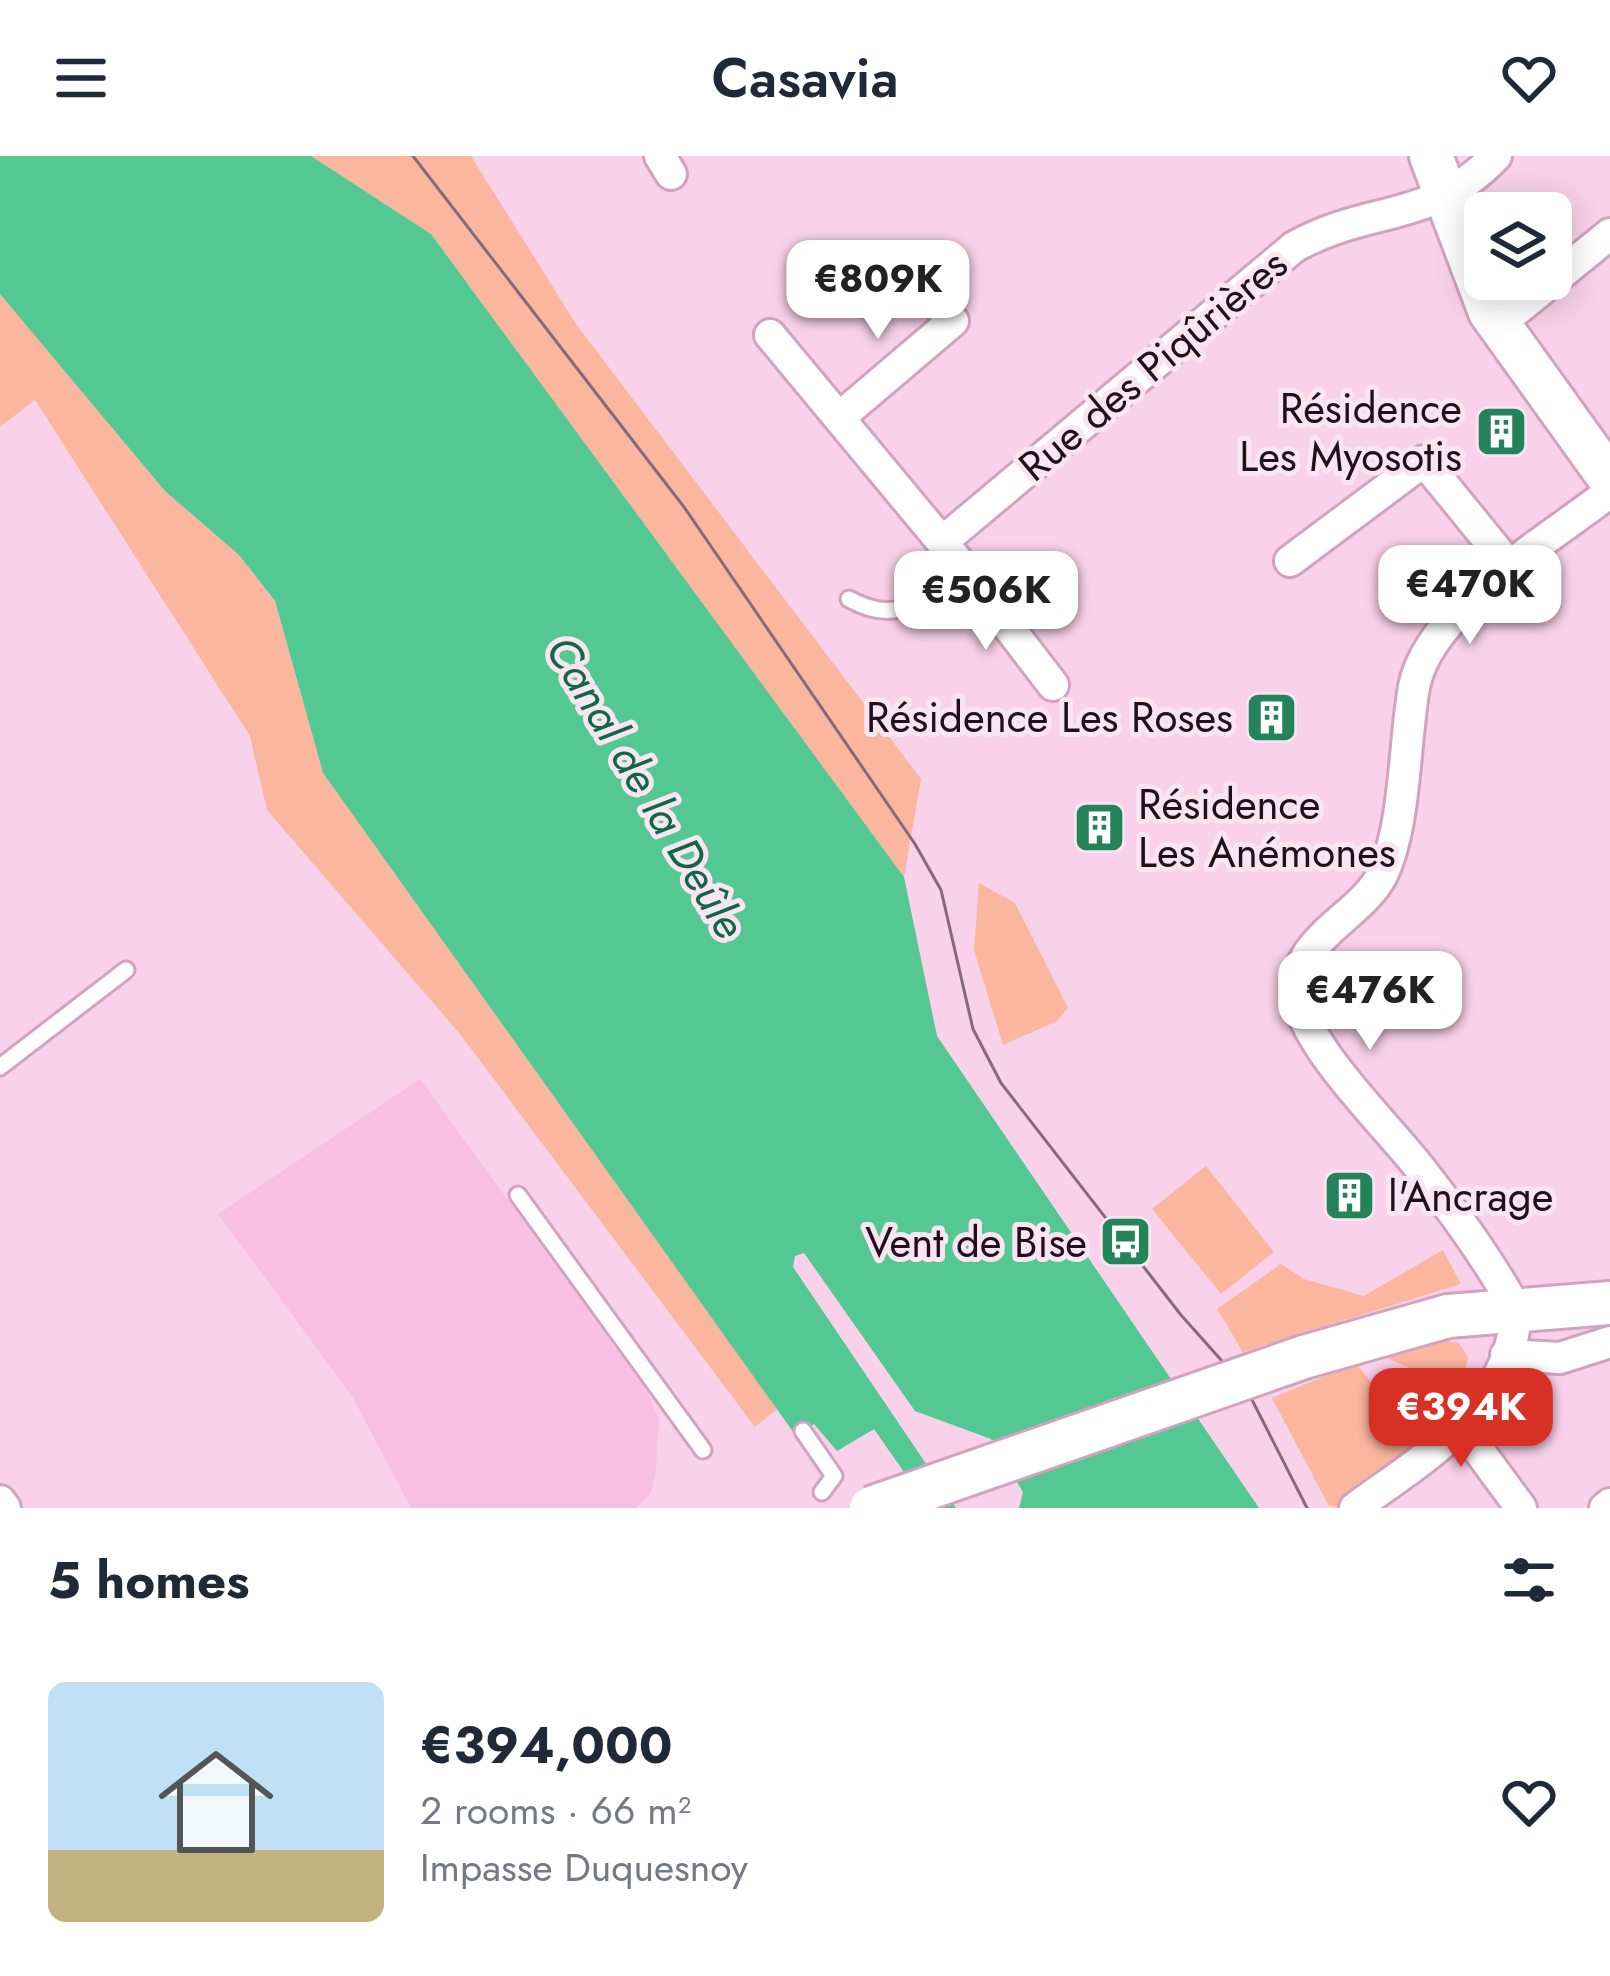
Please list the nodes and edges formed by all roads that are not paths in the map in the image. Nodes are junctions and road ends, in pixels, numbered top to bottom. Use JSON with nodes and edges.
{"nodes":[{"id":1,"x":1431,"y":156,"type":"edge"},
{"id":2,"x":1496,"y":156,"type":"edge"},
{"id":3,"x":1449,"y":197,"type":"junction"},
{"id":4,"x":1610,"y":235,"type":"edge"},
{"id":5,"x":905,"y":265,"type":"dead end"},
{"id":6,"x":1498,"y":325,"type":"junction"},
{"id":7,"x":770,"y":334,"type":"dead end"},
{"id":8,"x":839,"y":417,"type":"junction"},
{"id":9,"x":1610,"y":479,"type":"edge"},
{"id":10,"x":1610,"y":492,"type":"edge"},
{"id":11,"x":951,"y":553,"type":"junction"},
{"id":12,"x":1290,"y":562,"type":"dead end"},
{"id":13,"x":1512,"y":569,"type":"junction"},
{"id":14,"x":849,"y":599,"type":"dead end"},
{"id":15,"x":1052,"y":685,"type":"dead end"},
{"id":16,"x":126,"y":970,"type":"dead end"},
{"id":17,"x":0,"y":1066,"type":"edge"},
{"id":18,"x":518,"y":1195,"type":"dead end"},
{"id":19,"x":1610,"y":1303,"type":"edge"},
{"id":20,"x":1516,"y":1309,"type":"junction"},
{"id":21,"x":1610,"y":1342,"type":"edge"},
{"id":22,"x":1506,"y":1355,"type":"junction"},
{"id":23,"x":1463,"y":1429,"type":"junction"},
{"id":24,"x":803,"y":1431,"type":"dead end"},
{"id":25,"x":703,"y":1450,"type":"dead end"},
{"id":26,"x":822,"y":1492,"type":"dead end"},
{"id":27,"x":871,"y":1508,"type":"edge"},
{"id":28,"x":1355,"y":1508,"type":"edge"},
{"id":29,"x":1521,"y":1508,"type":"edge"}],
"edges":[{"from":1,"to":3,"type":"street"},
{"from":2,"to":3,"type":"street"},
{"from":3,"to":6,"type":"street"},
{"from":3,"to":11,"type":"street","name":"Rue des Piqûrières"},
{"from":4,"to":6,"type":"street"},
{"from":5,"to":8,"type":"street"},
{"from":6,"to":9,"type":"street"},
{"from":7,"to":8,"type":"street"},
{"from":8,"to":11,"type":"street"},
{"from":10,"to":13,"type":"street"},
{"from":11,"to":14,"type":"lane"},
{"from":11,"to":15,"type":"street"},
{"from":12,"to":13,"type":"street"},
{"from":13,"to":20,"type":"street"},
{"from":16,"to":17,"type":"lane"},
{"from":18,"to":25,"type":"lane"},
{"from":19,"to":20,"type":"street"},
{"from":20,"to":22,"type":"street"},
{"from":20,"to":27,"type":"street","bridge":true},
{"from":21,"to":22,"type":"street"},
{"from":22,"to":23,"type":"street"},
{"from":23,"to":28,"type":"street"},
{"from":23,"to":29,"type":"street"},
{"from":24,"to":26,"type":"lane"}]}
